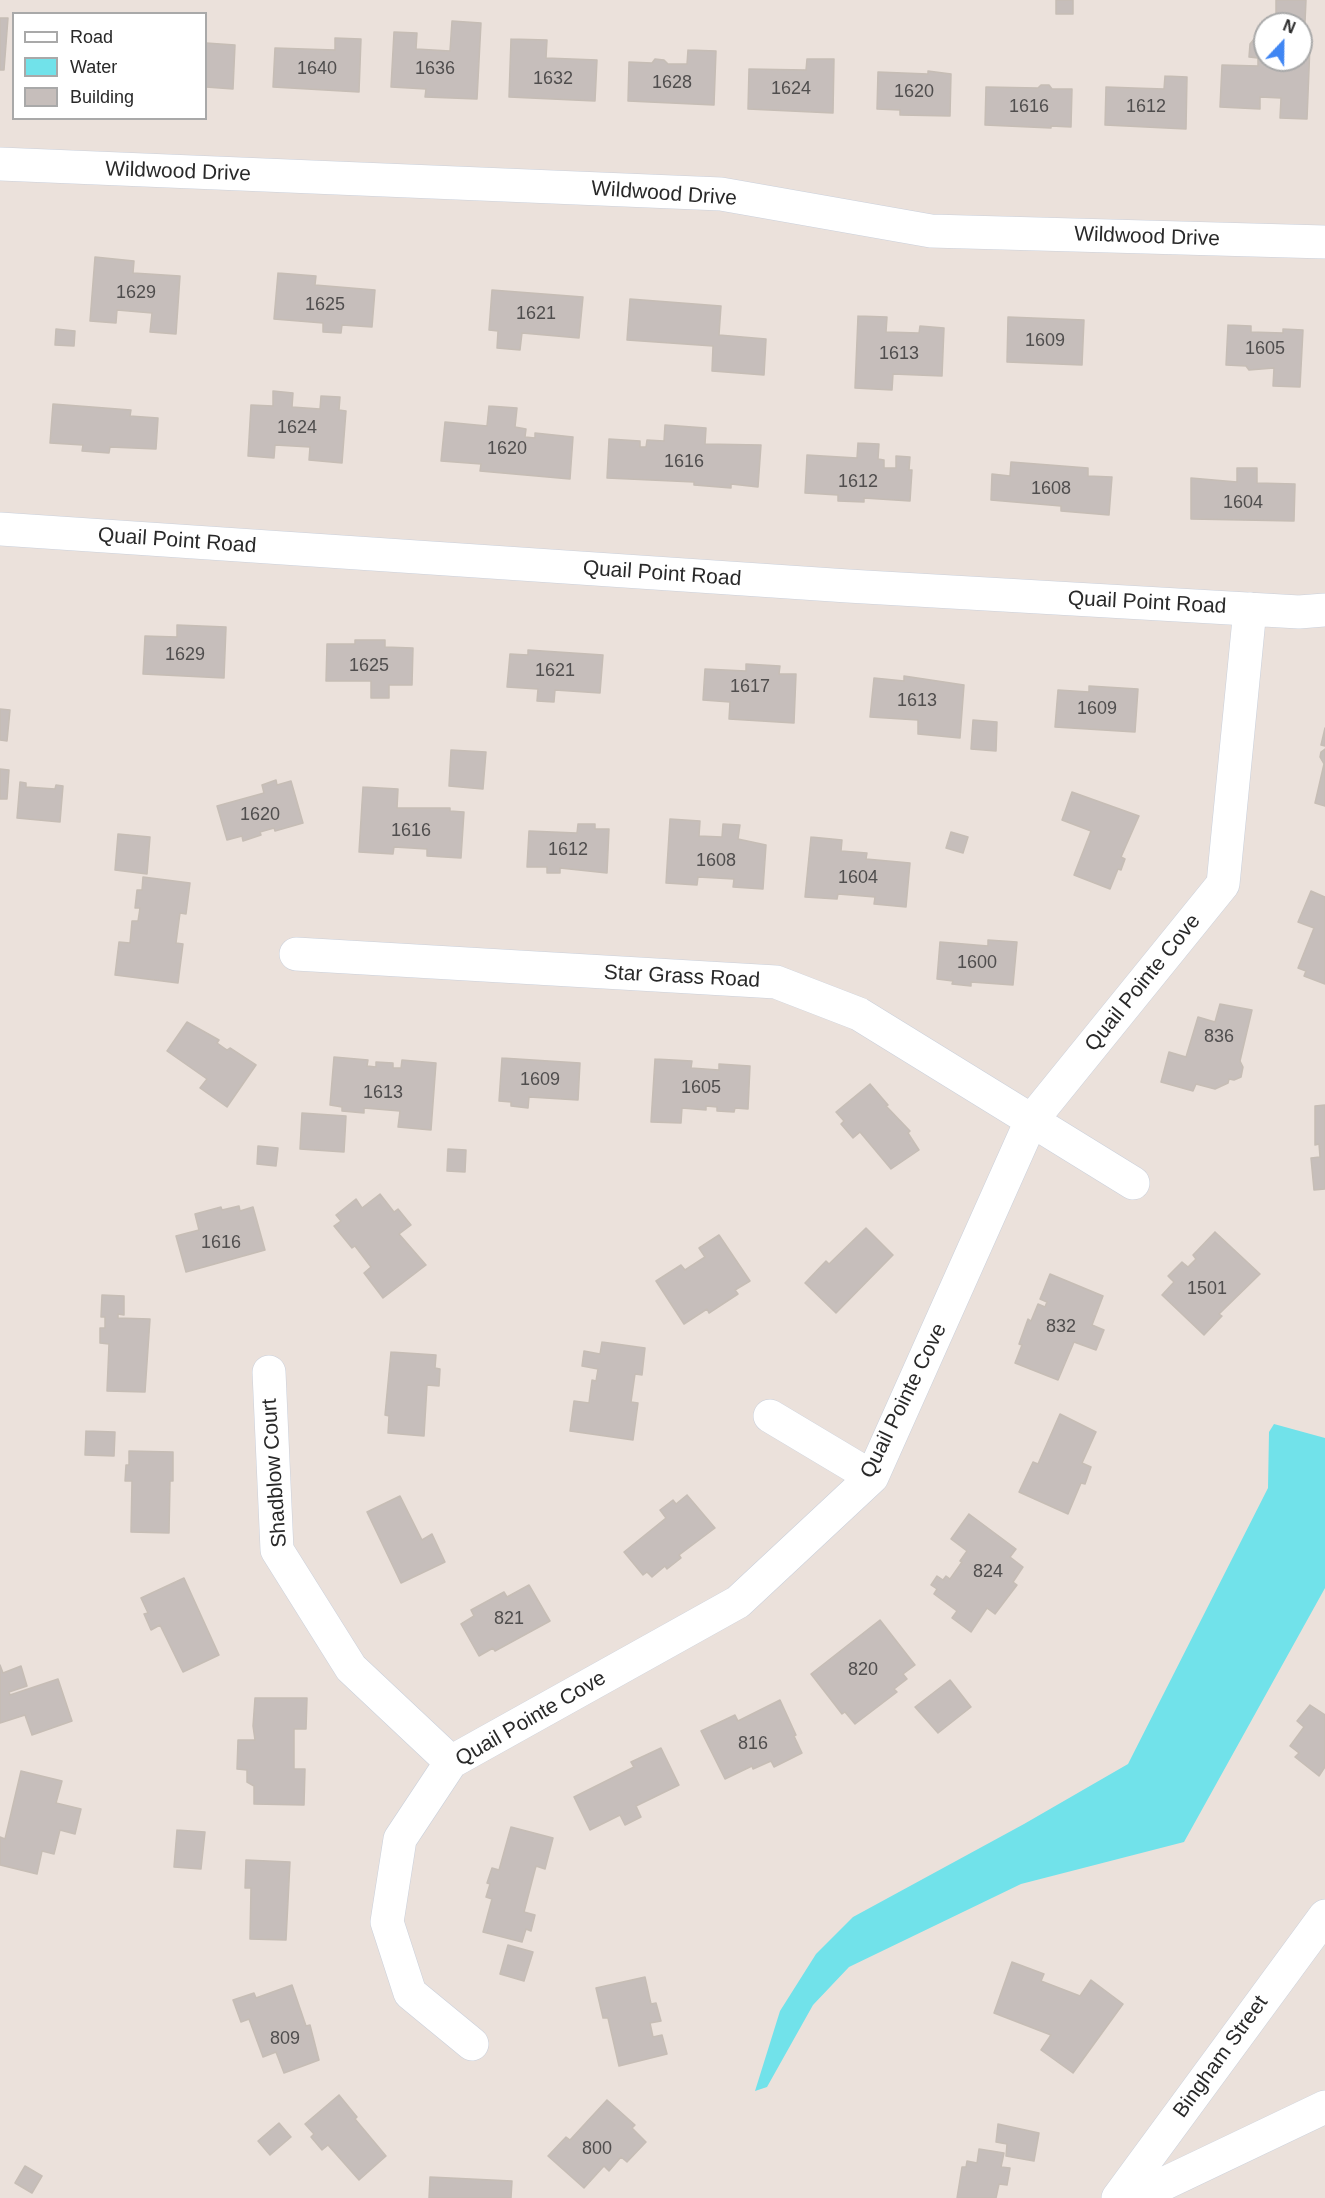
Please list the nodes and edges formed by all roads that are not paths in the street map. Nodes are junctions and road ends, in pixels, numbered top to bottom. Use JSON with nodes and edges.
{"nodes":[{"id":1,"x":0,"y":164,"type":"edge"},
{"id":2,"x":1325,"y":242,"type":"edge"},
{"id":3,"x":0,"y":529,"type":"edge"},
{"id":4,"x":1250,"y":609,"type":"junction"},
{"id":5,"x":1325,"y":610,"type":"edge"},
{"id":6,"x":296,"y":954,"type":"dead end"},
{"id":7,"x":1031,"y":1121,"type":"junction"},
{"id":8,"x":1133,"y":1183,"type":"dead end"},
{"id":9,"x":269,"y":1372,"type":"dead end"},
{"id":10,"x":770,"y":1416,"type":"dead end"},
{"id":11,"x":872,"y":1478,"type":"junction"},
{"id":12,"x":451,"y":1762,"type":"junction"},
{"id":13,"x":1325,"y":1916,"type":"edge"},
{"id":14,"x":472,"y":2044,"type":"dead end"},
{"id":15,"x":1325,"y":2107,"type":"edge"},
{"id":16,"x":1118,"y":2198,"type":"edge"},
{"id":17,"x":1134,"y":2198,"type":"edge"}],
"edges":[{"from":1,"to":2,"type":"street","name":"Wildwood Drive"},
{"from":3,"to":4,"type":"street","name":"Quail Point Road"},
{"from":4,"to":5,"type":"street","name":"Quail Point Road"},
{"from":4,"to":7,"type":"street","name":"Quail Pointe Cove"},
{"from":6,"to":7,"type":"street","name":"Star Grass Road"},
{"from":7,"to":8,"type":"street","name":"Star Grass Road"},
{"from":7,"to":11,"type":"street","name":"Quail Pointe Cove"},
{"from":9,"to":12,"type":"street","name":"Shadblow Court"},
{"from":10,"to":11,"type":"street"},
{"from":11,"to":12,"type":"street","name":"Quail Pointe Cove"},
{"from":12,"to":14,"type":"street","name":"Quail Pointe Cove"},
{"from":13,"to":16,"type":"street","name":"Bingham Street"},
{"from":15,"to":17,"type":"street"}]}
